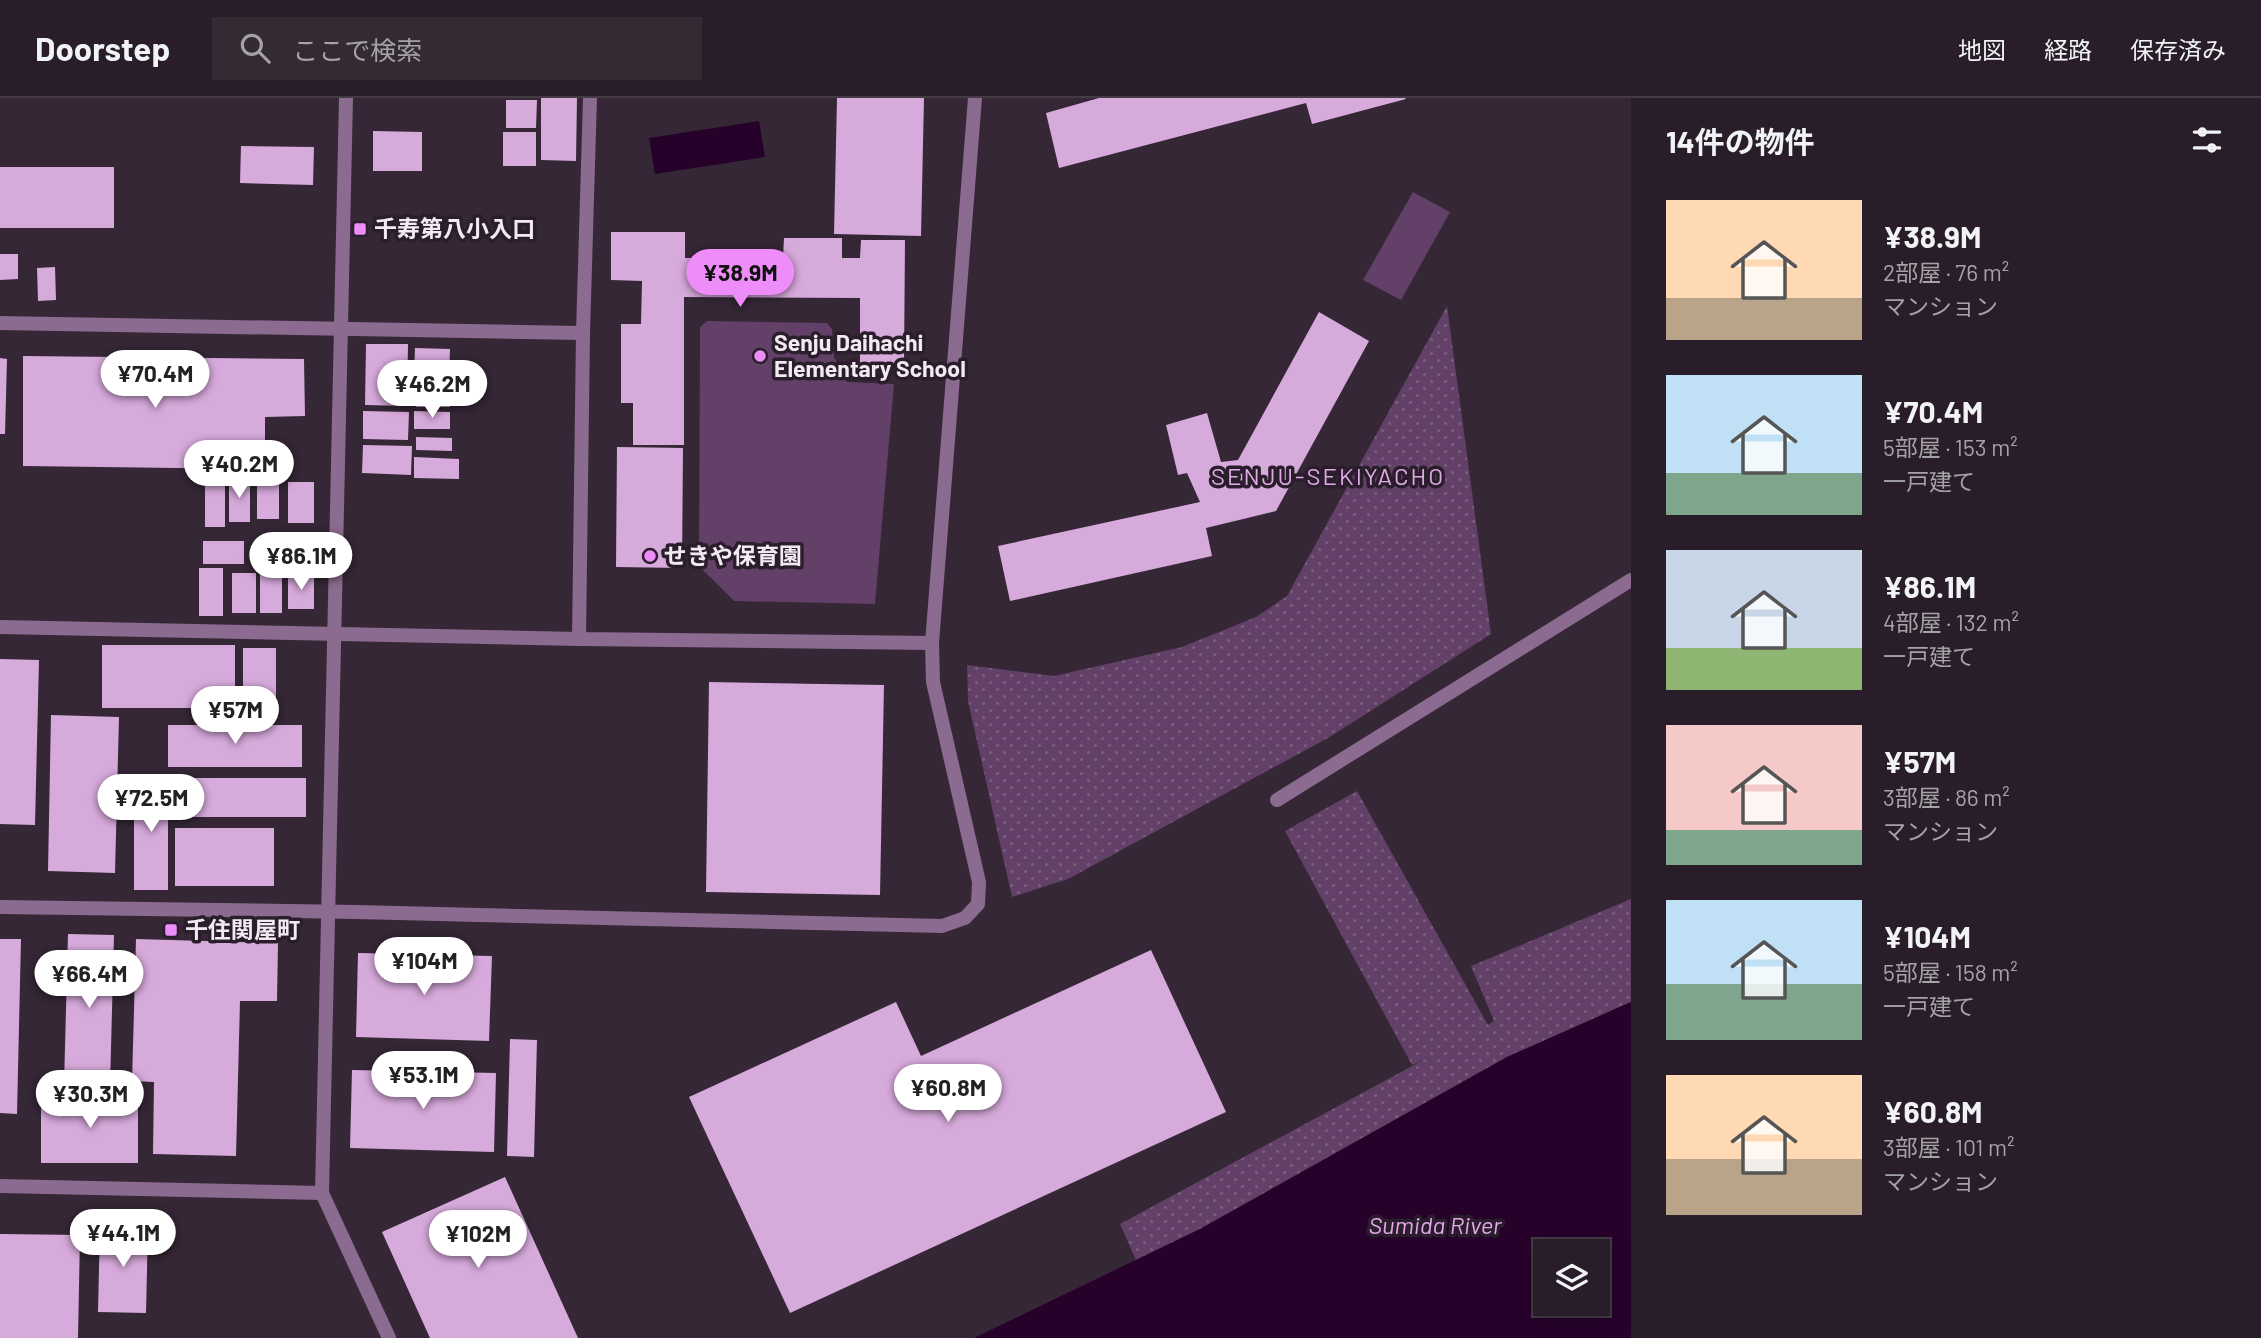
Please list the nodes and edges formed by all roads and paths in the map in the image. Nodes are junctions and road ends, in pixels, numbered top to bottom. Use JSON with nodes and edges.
{"nodes":[{"id":1,"x":346,"y":98,"type":"edge"},
{"id":2,"x":590,"y":98,"type":"edge"},
{"id":3,"x":975,"y":98,"type":"edge"},
{"id":4,"x":0,"y":323,"type":"edge"},
{"id":5,"x":341,"y":329,"type":"junction"},
{"id":6,"x":583,"y":333,"type":"junction"},
{"id":7,"x":1631,"y":580,"type":"edge"},
{"id":8,"x":0,"y":627,"type":"edge"},
{"id":9,"x":333,"y":634,"type":"junction"},
{"id":10,"x":579,"y":639,"type":"junction"},
{"id":11,"x":932,"y":643,"type":"junction"},
{"id":12,"x":1277,"y":800,"type":"dead end"},
{"id":13,"x":0,"y":907,"type":"edge"},
{"id":14,"x":329,"y":912,"type":"junction"},
{"id":15,"x":0,"y":1186,"type":"edge"},
{"id":16,"x":322,"y":1193,"type":"junction"},
{"id":17,"x":388,"y":1338,"type":"edge"}],
"edges":[{"from":1,"to":5,"type":"street"},
{"from":2,"to":6,"type":"street"},
{"from":3,"to":11,"type":"street"},
{"from":4,"to":5,"type":"street"},
{"from":5,"to":6,"type":"street"},
{"from":5,"to":9,"type":"street"},
{"from":6,"to":10,"type":"street"},
{"from":7,"to":12,"type":"street"},
{"from":8,"to":9,"type":"street"},
{"from":9,"to":10,"type":"street"},
{"from":9,"to":14,"type":"street"},
{"from":10,"to":11,"type":"street"},
{"from":11,"to":14,"type":"street"},
{"from":13,"to":14,"type":"street"},
{"from":14,"to":16,"type":"street"},
{"from":15,"to":16,"type":"street"},
{"from":16,"to":17,"type":"street"}]}
